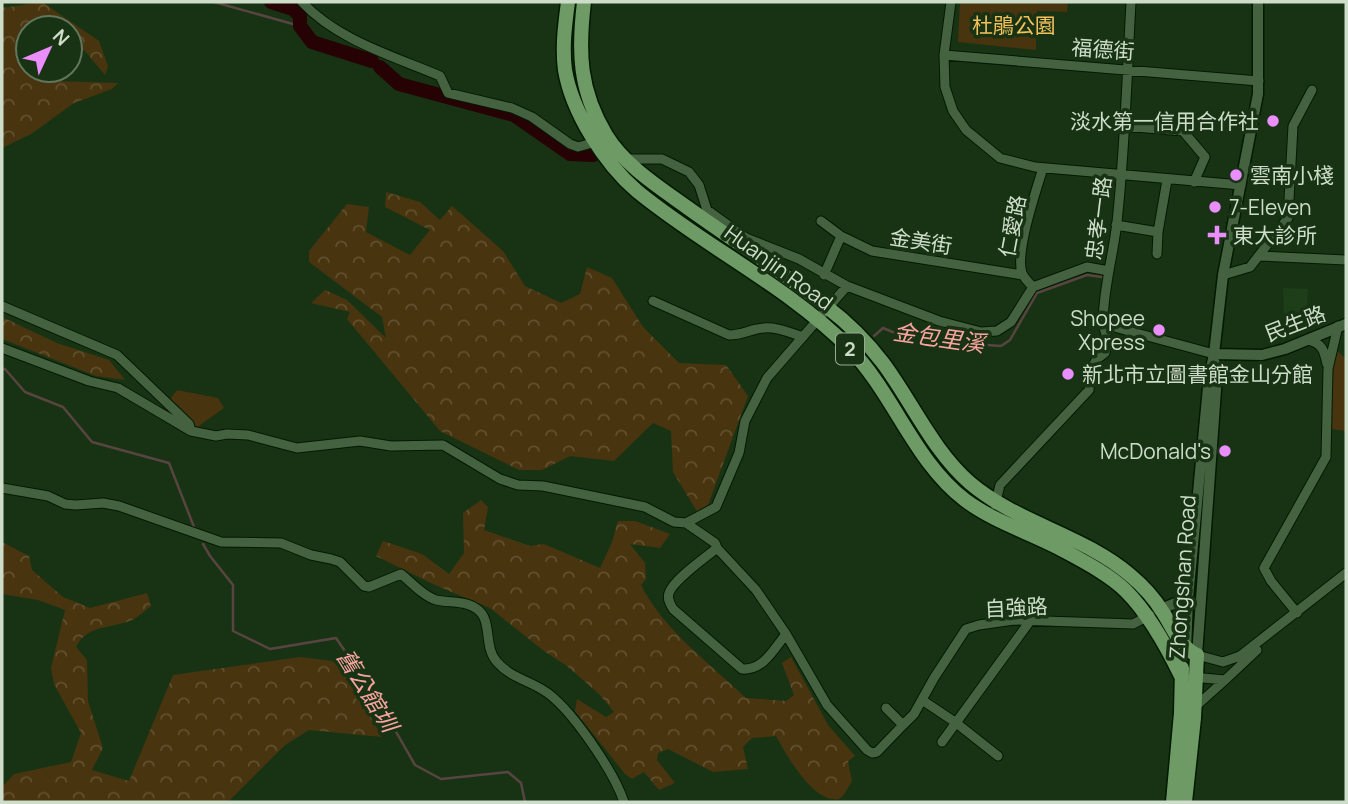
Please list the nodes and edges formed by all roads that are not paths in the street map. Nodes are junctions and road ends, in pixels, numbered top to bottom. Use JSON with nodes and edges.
{"nodes":[{"id":1,"x":302,"y":2,"type":"edge"},
{"id":2,"x":568,"y":2,"type":"edge"},
{"id":3,"x":584,"y":2,"type":"edge"},
{"id":4,"x":951,"y":2,"type":"edge"},
{"id":5,"x":1131,"y":2,"type":"edge"},
{"id":6,"x":1258,"y":2,"type":"edge"},
{"id":7,"x":944,"y":55,"type":"junction"},
{"id":8,"x":1126,"y":69,"type":"junction"},
{"id":9,"x":1259,"y":81,"type":"junction"},
{"id":10,"x":1312,"y":90,"type":"dead end"},
{"id":11,"x":1123,"y":126,"type":"junction"},
{"id":12,"x":601,"y":139,"type":"junction"},
{"id":13,"x":625,"y":159,"type":"junction"},
{"id":14,"x":1043,"y":168,"type":"junction"},
{"id":15,"x":1121,"y":174,"type":"junction"},
{"id":16,"x":1167,"y":180,"type":"junction"},
{"id":17,"x":1194,"y":182,"type":"junction"},
{"id":18,"x":1241,"y":185,"type":"junction"},
{"id":19,"x":821,"y":222,"type":"dead end"},
{"id":20,"x":1116,"y":225,"type":"junction"},
{"id":21,"x":1158,"y":232,"type":"junction"},
{"id":22,"x":841,"y":236,"type":"junction"},
{"id":23,"x":1157,"y":254,"type":"dead end"},
{"id":24,"x":1259,"y":256,"type":"junction"},
{"id":25,"x":1346,"y":260,"type":"edge"},
{"id":26,"x":1109,"y":271,"type":"junction"},
{"id":27,"x":824,"y":275,"type":"junction"},
{"id":28,"x":1023,"y":275,"type":"junction"},
{"id":29,"x":1223,"y":275,"type":"junction"},
{"id":30,"x":847,"y":286,"type":"junction"},
{"id":31,"x":1033,"y":287,"type":"junction"},
{"id":32,"x":653,"y":301,"type":"dead end"},
{"id":33,"x":2,"y":306,"type":"edge"},
{"id":34,"x":827,"y":307,"type":"junction"},
{"id":35,"x":818,"y":319,"type":"junction"},
{"id":36,"x":1103,"y":324,"type":"junction"},
{"id":37,"x":1342,"y":326,"type":"edge"},
{"id":38,"x":803,"y":337,"type":"junction"},
{"id":39,"x":1308,"y":340,"type":"junction"},
{"id":40,"x":2,"y":348,"type":"edge"},
{"id":41,"x":1214,"y":354,"type":"junction"},
{"id":42,"x":1328,"y":369,"type":"junction"},
{"id":43,"x":191,"y":431,"type":"junction"},
{"id":44,"x":2,"y":488,"type":"edge"},
{"id":45,"x":996,"y":502,"type":"junction"},
{"id":46,"x":992,"y":516,"type":"junction"},
{"id":47,"x":686,"y":523,"type":"junction"},
{"id":48,"x":717,"y":548,"type":"junction"},
{"id":49,"x":1346,"y":573,"type":"edge"},
{"id":50,"x":1188,"y":598,"type":"junction"},
{"id":51,"x":1161,"y":608,"type":"junction"},
{"id":52,"x":1297,"y":613,"type":"junction"},
{"id":53,"x":1147,"y":617,"type":"junction"},
{"id":54,"x":1030,"y":621,"type":"junction"},
{"id":55,"x":1283,"y":625,"type":"junction"},
{"id":56,"x":786,"y":634,"type":"junction"},
{"id":57,"x":1191,"y":653,"type":"junction"},
{"id":58,"x":1181,"y":676,"type":"junction"},
{"id":59,"x":1196,"y":677,"type":"junction"},
{"id":60,"x":1225,"y":680,"type":"junction"},
{"id":61,"x":922,"y":700,"type":"junction"},
{"id":62,"x":1195,"y":706,"type":"junction"},
{"id":63,"x":886,"y":708,"type":"dead end"},
{"id":64,"x":955,"y":722,"type":"junction"},
{"id":65,"x":903,"y":725,"type":"junction"},
{"id":66,"x":942,"y":742,"type":"dead end"},
{"id":67,"x":998,"y":756,"type":"dead end"},
{"id":68,"x":625,"y":802,"type":"edge"},
{"id":69,"x":1173,"y":802,"type":"edge"},
{"id":70,"x":1185,"y":802,"type":"edge"}],
"edges":[{"from":1,"to":12,"type":"street"},
{"from":2,"to":12,"type":"main road","name":"Huanjin Road","number":"2"},
{"from":3,"to":12,"type":"main road","name":"Huanjin Road","number":"2"},
{"from":4,"to":7,"type":"street"},
{"from":5,"to":8,"type":"street","name":"忠孝一路"},
{"from":6,"to":9,"type":"street","name":"Zhongshan Road"},
{"from":7,"to":8,"type":"street","name":"福德街"},
{"from":7,"to":14,"type":"street"},
{"from":8,"to":9,"type":"street","name":"福德街"},
{"from":8,"to":11,"type":"street","name":"忠孝一路"},
{"from":9,"to":18,"type":"street","name":"Zhongshan Road"},
{"from":10,"to":24,"type":"street"},
{"from":11,"to":15,"type":"street","name":"忠孝一路"},
{"from":11,"to":17,"type":"street"},
{"from":12,"to":13,"type":"main road","name":"Huanjin Road","number":"2"},
{"from":12,"to":35,"type":"main road","name":"Huanjin Road","number":"2"},
{"from":13,"to":27,"type":"street"},
{"from":13,"to":34,"type":"main road","name":"Huanjin Road","number":"2"},
{"from":14,"to":15,"type":"street"},
{"from":14,"to":28,"type":"street","name":"仁愛路"},
{"from":15,"to":16,"type":"street"},
{"from":15,"to":20,"type":"street","name":"忠孝一路"},
{"from":16,"to":17,"type":"street"},
{"from":16,"to":21,"type":"street"},
{"from":17,"to":18,"type":"street"},
{"from":18,"to":29,"type":"street","name":"Zhongshan Road"},
{"from":19,"to":22,"type":"street","name":"金美街"},
{"from":20,"to":21,"type":"street"},
{"from":20,"to":26,"type":"street","name":"忠孝一路"},
{"from":21,"to":23,"type":"street"},
{"from":22,"to":27,"type":"street"},
{"from":22,"to":28,"type":"street","name":"金美街"},
{"from":24,"to":25,"type":"street"},
{"from":24,"to":29,"type":"street"},
{"from":26,"to":31,"type":"street"},
{"from":26,"to":36,"type":"street","name":"忠孝一路"},
{"from":27,"to":30,"type":"street"},
{"from":28,"to":31,"type":"street","name":"仁愛路"},
{"from":29,"to":41,"type":"street","name":"Zhongshan Road"},
{"from":30,"to":31,"type":"street"},
{"from":30,"to":34,"type":"street"},
{"from":32,"to":38,"type":"street"},
{"from":33,"to":43,"type":"street"},
{"from":34,"to":35,"type":"street"},
{"from":34,"to":45,"type":"main road","name":"Huanjin Road","number":"2"},
{"from":35,"to":38,"type":"street"},
{"from":35,"to":46,"type":"main road","name":"Huanjin Road","number":"2"},
{"from":36,"to":41,"type":"street"},
{"from":36,"to":45,"type":"street","name":"忠孝一路"},
{"from":37,"to":39,"type":"street","name":"民生路"},
{"from":37,"to":42,"type":"street"},
{"from":38,"to":47,"type":"street"},
{"from":39,"to":41,"type":"street","name":"民生路"},
{"from":39,"to":42,"type":"street"},
{"from":40,"to":43,"type":"street"},
{"from":41,"to":50,"type":"street","name":"Zhongshan Road"},
{"from":41,"to":57,"type":"street","name":"Zhongshan Road"},
{"from":42,"to":52,"type":"street"},
{"from":43,"to":47,"type":"street"},
{"from":44,"to":68,"type":"street"},
{"from":45,"to":46,"type":"street","name":"忠孝一路"},
{"from":45,"to":51,"type":"main road","name":"Huanjin Road","number":"2"},
{"from":46,"to":53,"type":"main road","name":"Huanjin Road","number":"2"},
{"from":47,"to":48,"type":"street"},
{"from":48,"to":56,"type":"street"},
{"from":48,"to":56,"type":"street"},
{"from":49,"to":52,"type":"street"},
{"from":50,"to":51,"type":"street"},
{"from":50,"to":57,"type":"street","name":"Zhongshan Road"},
{"from":51,"to":53,"type":"street","name":"自強路"},
{"from":51,"to":57,"type":"main road","name":"Huanjin Road","number":"2"},
{"from":52,"to":55,"type":"street"},
{"from":53,"to":54,"type":"street","name":"自強路"},
{"from":53,"to":58,"type":"main road","name":"Huanjin Road","number":"2"},
{"from":54,"to":61,"type":"street","name":"自強路"},
{"from":54,"to":64,"type":"street"},
{"from":55,"to":57,"type":"street"},
{"from":55,"to":60,"type":"street"},
{"from":56,"to":65,"type":"street","name":"自強路"},
{"from":57,"to":58,"type":"main road","name":"Zhongshan Road"},
{"from":57,"to":59,"type":"main road","name":"Zhongshan Road"},
{"from":58,"to":59,"type":"street"},
{"from":58,"to":69,"type":"main road","name":"Zhongshan Road","number":"2"},
{"from":59,"to":60,"type":"street"},
{"from":59,"to":62,"type":"main road","name":"Zhongshan Road"},
{"from":60,"to":62,"type":"street"},
{"from":61,"to":64,"type":"street"},
{"from":61,"to":65,"type":"street","name":"自強路"},
{"from":62,"to":70,"type":"main road","name":"Zhongshan Road"},
{"from":63,"to":65,"type":"street"},
{"from":64,"to":66,"type":"street"},
{"from":64,"to":67,"type":"street"}]}
